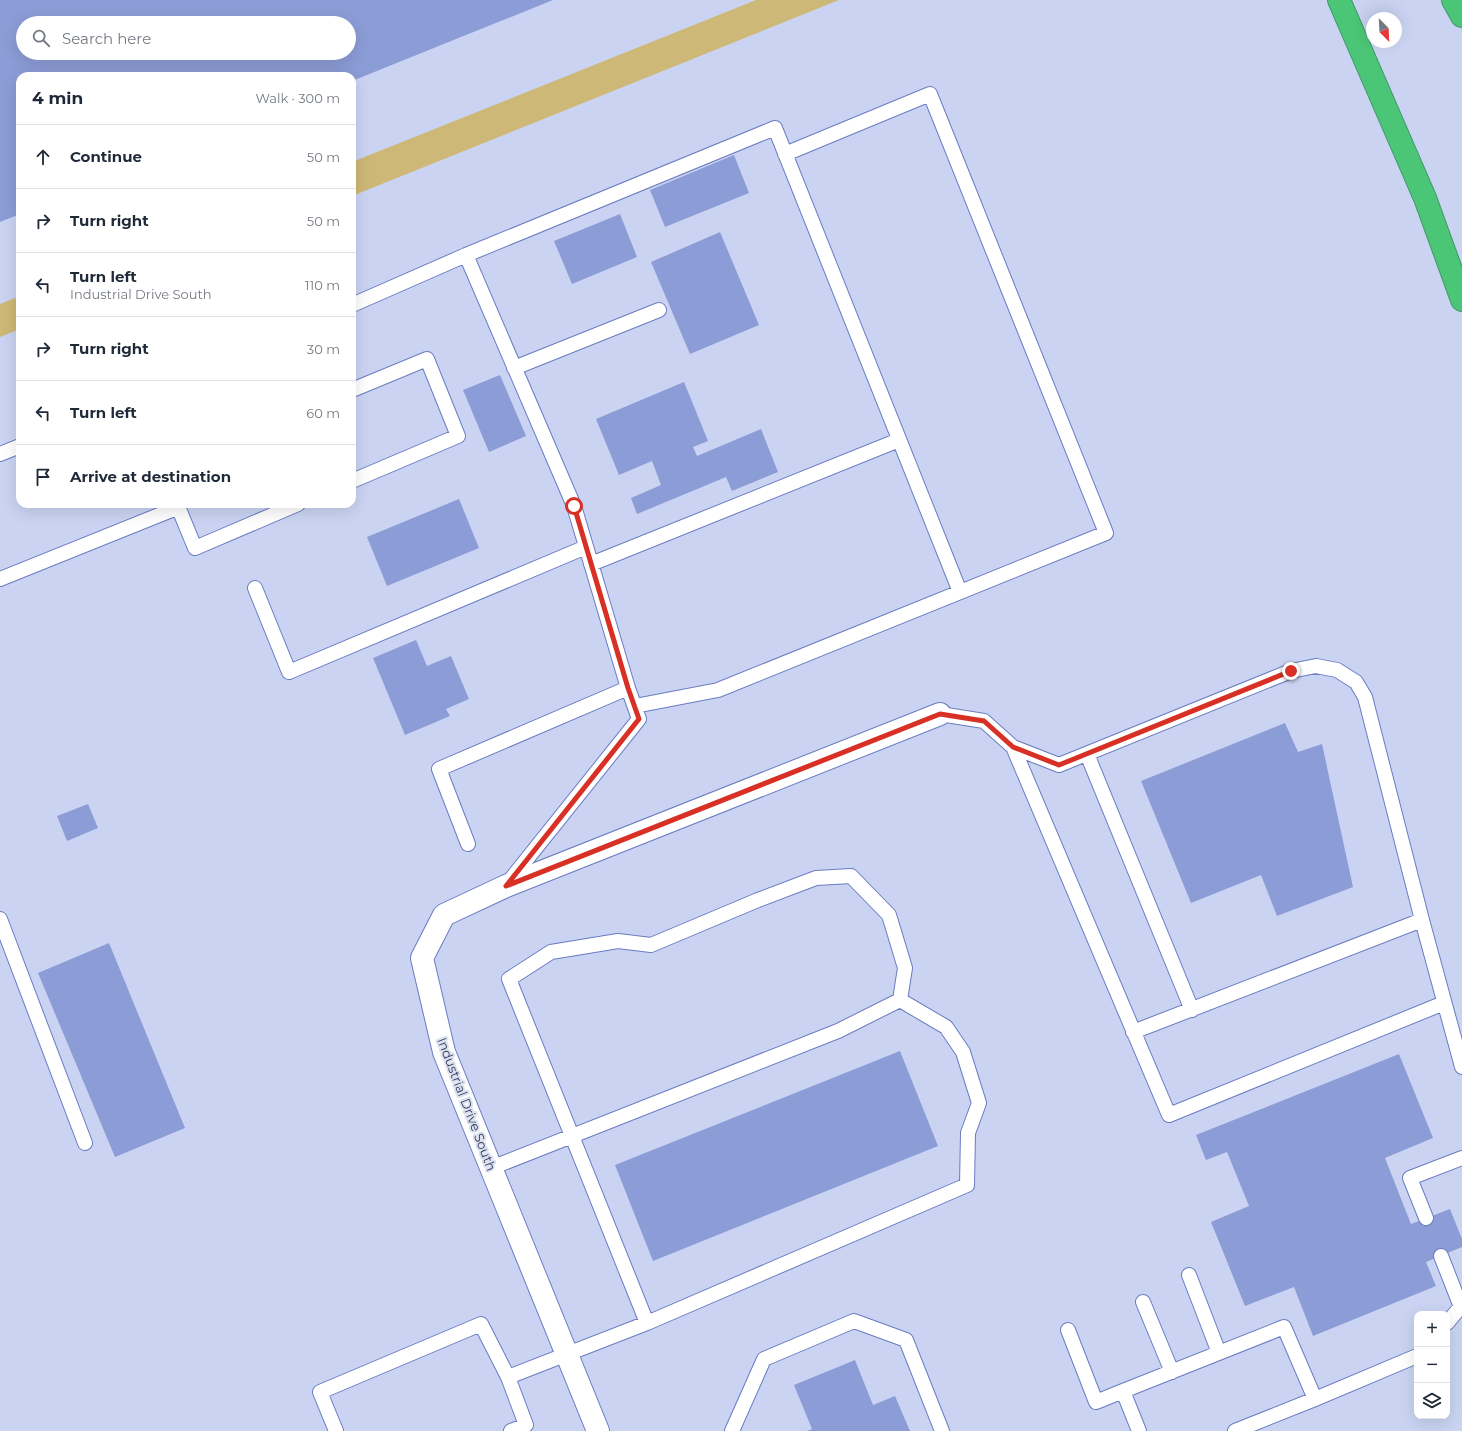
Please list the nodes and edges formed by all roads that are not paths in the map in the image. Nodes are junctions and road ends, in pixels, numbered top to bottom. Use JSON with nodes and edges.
{"nodes":[{"id":1,"x":1339,"y":0,"type":"edge"},
{"id":2,"x":1453,"y":0,"type":"edge"},
{"id":3,"x":1462,"y":16,"type":"edge"},
{"id":4,"x":785,"y":154,"type":"junction"},
{"id":5,"x":466,"y":255,"type":"junction"},
{"id":6,"x":1462,"y":300,"type":"edge"},
{"id":7,"x":356,"y":303,"type":"edge"},
{"id":8,"x":659,"y":310,"type":"dead end"},
{"id":9,"x":514,"y":368,"type":"junction"},
{"id":10,"x":356,"y":388,"type":"edge"},
{"id":11,"x":899,"y":440,"type":"junction"},
{"id":12,"x":16,"y":448,"type":"edge"},
{"id":13,"x":0,"y":454,"type":"edge"},
{"id":14,"x":356,"y":479,"type":"edge"},
{"id":15,"x":171,"y":508,"type":"edge"},
{"id":16,"x":179,"y":508,"type":"edge"},
{"id":17,"x":289,"y":508,"type":"edge"},
{"id":18,"x":586,"y":547,"type":"junction"},
{"id":19,"x":591,"y":564,"type":"junction"},
{"id":20,"x":0,"y":579,"type":"edge"},
{"id":21,"x":254,"y":588,"type":"dead end"},
{"id":22,"x":960,"y":592,"type":"junction"},
{"id":23,"x":628,"y":688,"type":"junction"},
{"id":24,"x":635,"y":706,"type":"junction"},
{"id":25,"x":940,"y":714,"type":"joint"},
{"id":26,"x":1013,"y":747,"type":"junction"},
{"id":27,"x":1087,"y":754,"type":"junction"},
{"id":28,"x":468,"y":844,"type":"dead end"},
{"id":29,"x":506,"y":886,"type":"junction"},
{"id":30,"x":0,"y":919,"type":"edge"},
{"id":31,"x":1422,"y":920,"type":"junction"},
{"id":32,"x":6,"y":955,"type":"edge"},
{"id":33,"x":900,"y":1000,"type":"junction"},
{"id":34,"x":1444,"y":1003,"type":"junction"},
{"id":35,"x":1192,"y":1010,"type":"junction"},
{"id":36,"x":1133,"y":1032,"type":"junction"},
{"id":37,"x":1462,"y":1067,"type":"edge"},
{"id":38,"x":571,"y":1136,"type":"junction"},
{"id":39,"x":85,"y":1144,"type":"dead end"},
{"id":40,"x":1462,"y":1158,"type":"edge"},
{"id":41,"x":491,"y":1168,"type":"junction"},
{"id":42,"x":1426,"y":1218,"type":"dead end"},
{"id":43,"x":1441,"y":1256,"type":"dead end"},
{"id":44,"x":1188,"y":1276,"type":"dead end"},
{"id":45,"x":1143,"y":1302,"type":"dead end"},
{"id":46,"x":1461,"y":1306,"type":"edge"},
{"id":47,"x":1450,"y":1319,"type":"edge"},
{"id":48,"x":647,"y":1323,"type":"junction"},
{"id":49,"x":1068,"y":1330,"type":"dead end"},
{"id":50,"x":566,"y":1353,"type":"junction"},
{"id":51,"x":1219,"y":1353,"type":"junction"},
{"id":52,"x":1414,"y":1357,"type":"edge"},
{"id":53,"x":1172,"y":1372,"type":"junction"},
{"id":54,"x":508,"y":1377,"type":"junction"},
{"id":55,"x":1123,"y":1391,"type":"junction"},
{"id":56,"x":1315,"y":1399,"type":"junction"},
{"id":57,"x":336,"y":1431,"type":"edge"},
{"id":58,"x":511,"y":1431,"type":"edge"},
{"id":59,"x":598,"y":1431,"type":"edge"},
{"id":60,"x":732,"y":1431,"type":"edge"},
{"id":61,"x":942,"y":1431,"type":"edge"},
{"id":62,"x":1139,"y":1431,"type":"edge"},
{"id":63,"x":1235,"y":1431,"type":"edge"}],
"edges":[{"from":1,"to":6,"type":"highway"},
{"from":2,"to":3,"type":"highway"},
{"from":4,"to":5,"type":"lane"},
{"from":4,"to":11,"type":"lane"},
{"from":4,"to":22,"type":"lane"},
{"from":5,"to":7,"type":"lane"},
{"from":5,"to":9,"type":"lane"},
{"from":8,"to":9,"type":"lane"},
{"from":9,"to":18,"type":"lane"},
{"from":10,"to":14,"type":"lane"},
{"from":11,"to":19,"type":"lane"},
{"from":11,"to":22,"type":"lane"},
{"from":12,"to":13,"type":"lane"},
{"from":15,"to":20,"type":"lane"},
{"from":16,"to":17,"type":"lane"},
{"from":18,"to":19,"type":"lane"},
{"from":18,"to":21,"type":"lane"},
{"from":19,"to":23,"type":"lane"},
{"from":22,"to":24,"type":"lane"},
{"from":23,"to":24,"type":"lane"},
{"from":23,"to":28,"type":"lane"},
{"from":24,"to":29,"type":"lane"},
{"from":25,"to":26,"type":"lane"},
{"from":25,"to":29,"type":"street","name":"Industrial Drive South"},
{"from":26,"to":27,"type":"lane"},
{"from":26,"to":36,"type":"lane"},
{"from":27,"to":31,"type":"lane"},
{"from":27,"to":35,"type":"lane"},
{"from":29,"to":41,"type":"street","name":"Industrial Drive South"},
{"from":30,"to":32,"type":"lane"},
{"from":31,"to":34,"type":"lane"},
{"from":31,"to":35,"type":"lane"},
{"from":32,"to":39,"type":"lane"},
{"from":33,"to":38,"type":"lane"},
{"from":33,"to":38,"type":"lane"},
{"from":33,"to":48,"type":"lane"},
{"from":34,"to":36,"type":"lane"},
{"from":34,"to":37,"type":"lane"},
{"from":35,"to":36,"type":"lane"},
{"from":38,"to":41,"type":"lane"},
{"from":38,"to":48,"type":"lane"},
{"from":40,"to":42,"type":"lane"},
{"from":41,"to":50,"type":"street","name":"Industrial Drive South"},
{"from":43,"to":46,"type":"lane"},
{"from":44,"to":51,"type":"lane"},
{"from":45,"to":53,"type":"lane"},
{"from":46,"to":47,"type":"lane"},
{"from":48,"to":50,"type":"lane"},
{"from":49,"to":55,"type":"lane"},
{"from":50,"to":54,"type":"lane"},
{"from":50,"to":59,"type":"street","name":"Industrial Drive South"},
{"from":51,"to":53,"type":"lane"},
{"from":51,"to":56,"type":"lane"},
{"from":52,"to":56,"type":"lane"},
{"from":53,"to":55,"type":"lane"},
{"from":54,"to":57,"type":"lane"},
{"from":54,"to":58,"type":"lane"},
{"from":55,"to":62,"type":"lane"},
{"from":56,"to":63,"type":"lane"},
{"from":60,"to":61,"type":"lane"}]}
